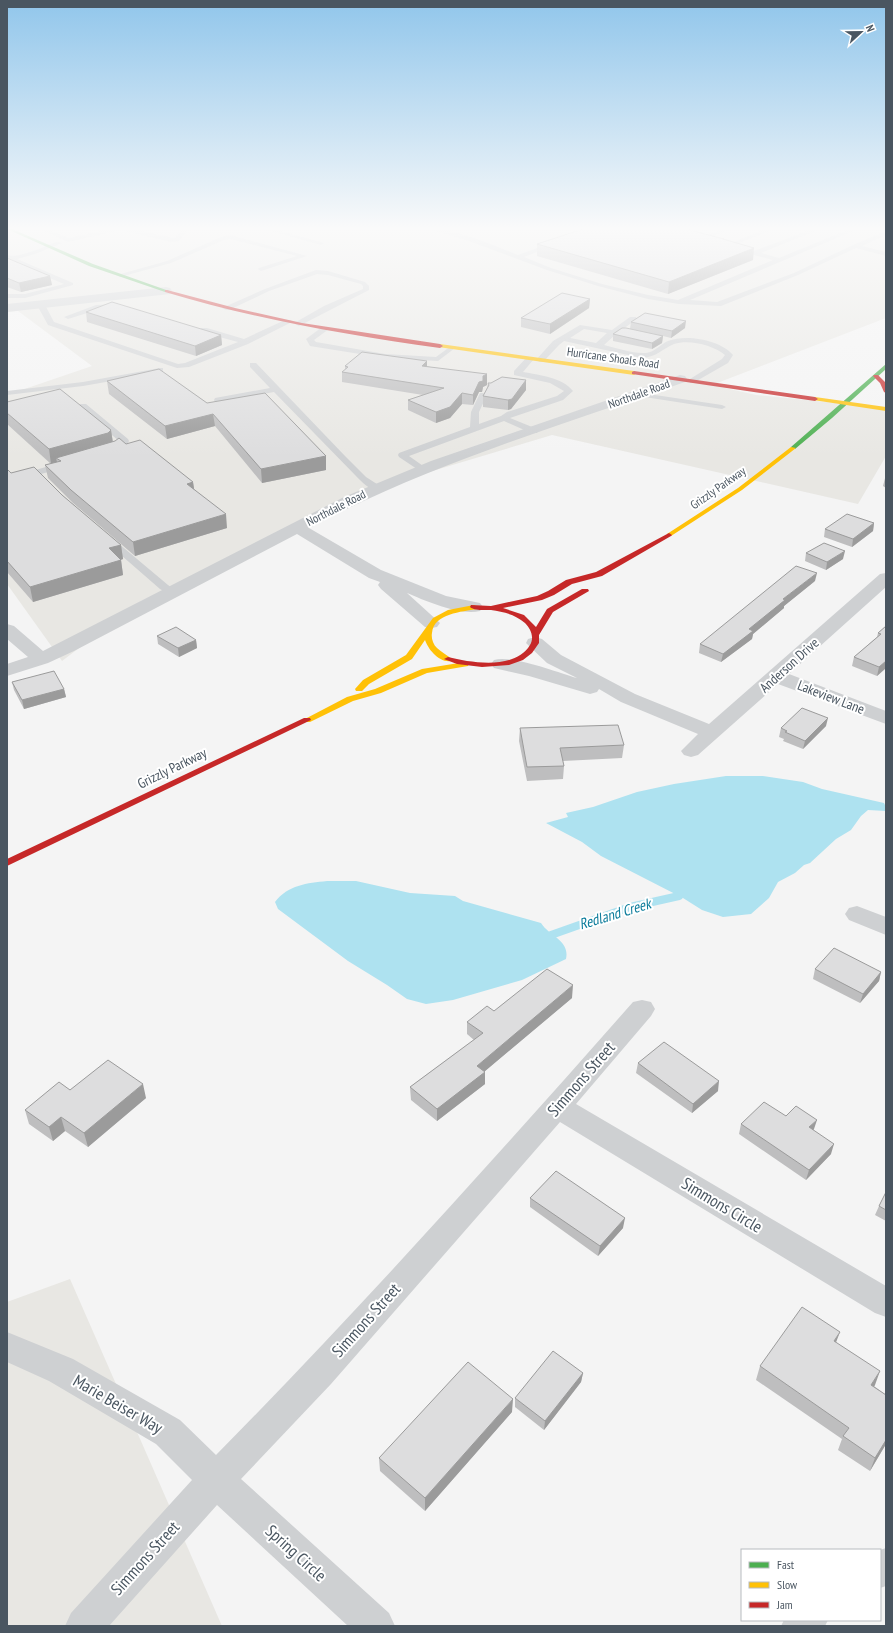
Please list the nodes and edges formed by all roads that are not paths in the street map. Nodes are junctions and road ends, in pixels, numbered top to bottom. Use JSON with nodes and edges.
{"nodes":[{"id":1,"x":39,"y":305,"type":"edge"},
{"id":2,"x":41,"y":305,"type":"edge"},
{"id":3,"x":117,"y":305,"type":"edge"},
{"id":4,"x":119,"y":305,"type":"edge"},
{"id":5,"x":216,"y":305,"type":"edge"},
{"id":6,"x":232,"y":305,"type":"edge"},
{"id":7,"x":333,"y":305,"type":"edge"},
{"id":8,"x":7,"y":308,"type":"edge"},
{"id":9,"x":126,"y":308,"type":"edge"},
{"id":10,"x":226,"y":308,"type":"junction"},
{"id":11,"x":68,"y":317,"type":"dead end"},
{"id":12,"x":633,"y":319,"type":"edge"},
{"id":13,"x":288,"y":322,"type":"junction"},
{"id":14,"x":300,"y":324,"type":"junction"},
{"id":15,"x":193,"y":327,"type":"edge"},
{"id":16,"x":325,"y":329,"type":"junction"},
{"id":17,"x":626,"y":331,"type":"edge"},
{"id":18,"x":613,"y":332,"type":"junction"},
{"id":19,"x":564,"y":339,"type":"junction"},
{"id":20,"x":660,"y":339,"type":"edge"},
{"id":21,"x":245,"y":342,"type":"junction"},
{"id":22,"x":674,"y":342,"type":"junction"},
{"id":23,"x":598,"y":346,"type":"junction"},
{"id":24,"x":451,"y":348,"type":"junction"},
{"id":25,"x":530,"y":359,"type":"junction"},
{"id":26,"x":540,"y":360,"type":"junction"},
{"id":27,"x":253,"y":365,"type":"dead end"},
{"id":28,"x":177,"y":366,"type":"junction"},
{"id":29,"x":886,"y":366,"type":"edge"},
{"id":30,"x":876,"y":376,"type":"junction"},
{"id":31,"x":686,"y":380,"type":"junction"},
{"id":32,"x":276,"y":389,"type":"junction"},
{"id":33,"x":755,"y":390,"type":"junction"},
{"id":34,"x":886,"y":391,"type":"edge"},
{"id":35,"x":7,"y":393,"type":"edge"},
{"id":36,"x":638,"y":394,"type":"junction"},
{"id":37,"x":483,"y":395,"type":"edge"},
{"id":38,"x":218,"y":400,"type":"edge"},
{"id":39,"x":847,"y":404,"type":"junction"},
{"id":40,"x":83,"y":406,"type":"edge"},
{"id":41,"x":722,"y":407,"type":"dead end"},
{"id":42,"x":805,"y":408,"type":"dead end"},
{"id":43,"x":886,"y":409,"type":"edge"},
{"id":44,"x":504,"y":418,"type":"junction"},
{"id":45,"x":808,"y":421,"type":"dead end"},
{"id":46,"x":474,"y":429,"type":"junction"},
{"id":47,"x":534,"y":431,"type":"junction"},
{"id":48,"x":808,"y":436,"type":"junction"},
{"id":49,"x":100,"y":454,"type":"edge"},
{"id":50,"x":73,"y":462,"type":"edge"},
{"id":51,"x":423,"y":470,"type":"junction"},
{"id":52,"x":377,"y":488,"type":"junction"},
{"id":53,"x":52,"y":490,"type":"edge"},
{"id":54,"x":298,"y":528,"type":"junction"},
{"id":55,"x":101,"y":533,"type":"edge"},
{"id":56,"x":375,"y":574,"type":"junction"},
{"id":57,"x":592,"y":577,"type":"junction"},
{"id":58,"x":886,"y":578,"type":"edge"},
{"id":59,"x":173,"y":592,"type":"junction"},
{"id":60,"x":474,"y":607,"type":"junction"},
{"id":61,"x":492,"y":608,"type":"junction"},
{"id":62,"x":429,"y":628,"type":"junction"},
{"id":63,"x":7,"y":630,"type":"edge"},
{"id":64,"x":536,"y":639,"type":"junction"},
{"id":65,"x":42,"y":659,"type":"junction"},
{"id":66,"x":465,"y":664,"type":"junction"},
{"id":67,"x":502,"y":664,"type":"junction"},
{"id":68,"x":7,"y":670,"type":"edge"},
{"id":69,"x":776,"y":676,"type":"junction"},
{"id":70,"x":628,"y":698,"type":"junction"},
{"id":71,"x":350,"y":699,"type":"junction"},
{"id":72,"x":886,"y":718,"type":"edge"},
{"id":73,"x":712,"y":733,"type":"junction"},
{"id":74,"x":691,"y":751,"type":"dead end"},
{"id":75,"x":7,"y":863,"type":"edge"},
{"id":76,"x":857,"y":914,"type":"dead end"},
{"id":77,"x":886,"y":927,"type":"edge"},
{"id":78,"x":642,"y":1009,"type":"dead end"},
{"id":79,"x":557,"y":1107,"type":"junction"},
{"id":80,"x":886,"y":1303,"type":"edge"},
{"id":81,"x":7,"y":1347,"type":"edge"},
{"id":82,"x":216,"y":1480,"type":"junction"},
{"id":83,"x":84,"y":1626,"type":"edge"},
{"id":84,"x":376,"y":1626,"type":"edge"}],
"edges":[{"from":1,"to":8,"type":"street"},
{"from":2,"to":28,"type":"lane"},
{"from":3,"to":11,"type":"lane"},
{"from":4,"to":9,"type":"lane"},
{"from":5,"to":10,"type":"street","name":"Hurricane Shoals Road"},
{"from":6,"to":10,"type":"lane"},
{"from":7,"to":14,"type":"lane"},
{"from":10,"to":13,"type":"street","name":"Hurricane Shoals Road"},
{"from":12,"to":18,"type":"lane"},
{"from":13,"to":14,"type":"street","name":"Hurricane Shoals Road"},
{"from":13,"to":21,"type":"lane"},
{"from":14,"to":16,"type":"street","name":"Hurricane Shoals Road"},
{"from":15,"to":21,"type":"lane"},
{"from":16,"to":24,"type":"street","name":"Hurricane Shoals Road"},
{"from":16,"to":24,"type":"lane"},
{"from":17,"to":18,"type":"lane"},
{"from":18,"to":19,"type":"lane"},
{"from":18,"to":23,"type":"lane"},
{"from":19,"to":23,"type":"lane"},
{"from":19,"to":26,"type":"lane"},
{"from":20,"to":22,"type":"lane"},
{"from":21,"to":28,"type":"lane"},
{"from":22,"to":23,"type":"lane"},
{"from":22,"to":31,"type":"lane"},
{"from":24,"to":25,"type":"street","name":"Hurricane Shoals Road"},
{"from":25,"to":26,"type":"street","name":"Hurricane Shoals Road"},
{"from":25,"to":44,"type":"lane"},
{"from":26,"to":31,"type":"street","name":"Hurricane Shoals Road"},
{"from":27,"to":32,"type":"lane"},
{"from":28,"to":35,"type":"lane"},
{"from":29,"to":30,"type":"street","name":"Grizzly Parkway"},
{"from":30,"to":34,"type":"street"},
{"from":30,"to":39,"type":"street","name":"Grizzly Parkway"},
{"from":31,"to":33,"type":"street","name":"Hurricane Shoals Road"},
{"from":31,"to":36,"type":"street","name":"Northdale Road"},
{"from":32,"to":38,"type":"lane"},
{"from":32,"to":52,"type":"lane"},
{"from":33,"to":39,"type":"street","name":"Hurricane Shoals Road"},
{"from":33,"to":42,"type":"street"},
{"from":36,"to":41,"type":"lane"},
{"from":36,"to":47,"type":"street","name":"Northdale Road"},
{"from":37,"to":46,"type":"lane"},
{"from":39,"to":43,"type":"street","name":"Hurricane Shoals Road"},
{"from":39,"to":48,"type":"street","name":"Grizzly Parkway"},
{"from":40,"to":49,"type":"lane"},
{"from":44,"to":46,"type":"lane"},
{"from":44,"to":47,"type":"lane"},
{"from":45,"to":48,"type":"street"},
{"from":46,"to":51,"type":"lane"},
{"from":47,"to":51,"type":"street","name":"Northdale Road"},
{"from":48,"to":57,"type":"street","name":"Grizzly Parkway"},
{"from":50,"to":53,"type":"lane"},
{"from":51,"to":52,"type":"street","name":"Northdale Road"},
{"from":52,"to":54,"type":"street","name":"Northdale Road"},
{"from":54,"to":56,"type":"street"},
{"from":54,"to":59,"type":"street","name":"Northdale Road"},
{"from":55,"to":59,"type":"lane"},
{"from":56,"to":60,"type":"street"},
{"from":56,"to":62,"type":"street"},
{"from":57,"to":61,"type":"street","name":"Grizzly Parkway"},
{"from":57,"to":64,"type":"street"},
{"from":58,"to":69,"type":"street","name":"Anderson Drive"},
{"from":59,"to":65,"type":"street","name":"Northdale Road"},
{"from":60,"to":61,"type":"street"},
{"from":60,"to":62,"type":"street"},
{"from":61,"to":64,"type":"street"},
{"from":62,"to":66,"type":"street"},
{"from":62,"to":71,"type":"street","name":"Grizzly Parkway"},
{"from":63,"to":65,"type":"street"},
{"from":64,"to":67,"type":"street"},
{"from":64,"to":70,"type":"street"},
{"from":65,"to":68,"type":"street","name":"Northdale Road"},
{"from":66,"to":67,"type":"street"},
{"from":66,"to":71,"type":"street","name":"Grizzly Parkway"},
{"from":67,"to":70,"type":"street"},
{"from":69,"to":72,"type":"street","name":"Lakeview Lane"},
{"from":69,"to":73,"type":"street","name":"Anderson Drive"},
{"from":70,"to":73,"type":"street"},
{"from":71,"to":75,"type":"street","name":"Grizzly Parkway"},
{"from":73,"to":74,"type":"street","name":"Anderson Drive"},
{"from":76,"to":77,"type":"street"},
{"from":78,"to":79,"type":"street","name":"Simmons Street"},
{"from":79,"to":80,"type":"street","name":"Simmons Circle"},
{"from":79,"to":82,"type":"street","name":"Simmons Street"},
{"from":81,"to":82,"type":"street","name":"Marie Beiser Way"},
{"from":82,"to":83,"type":"street","name":"Simmons Street"},
{"from":82,"to":84,"type":"street","name":"Spring Circle"}]}
